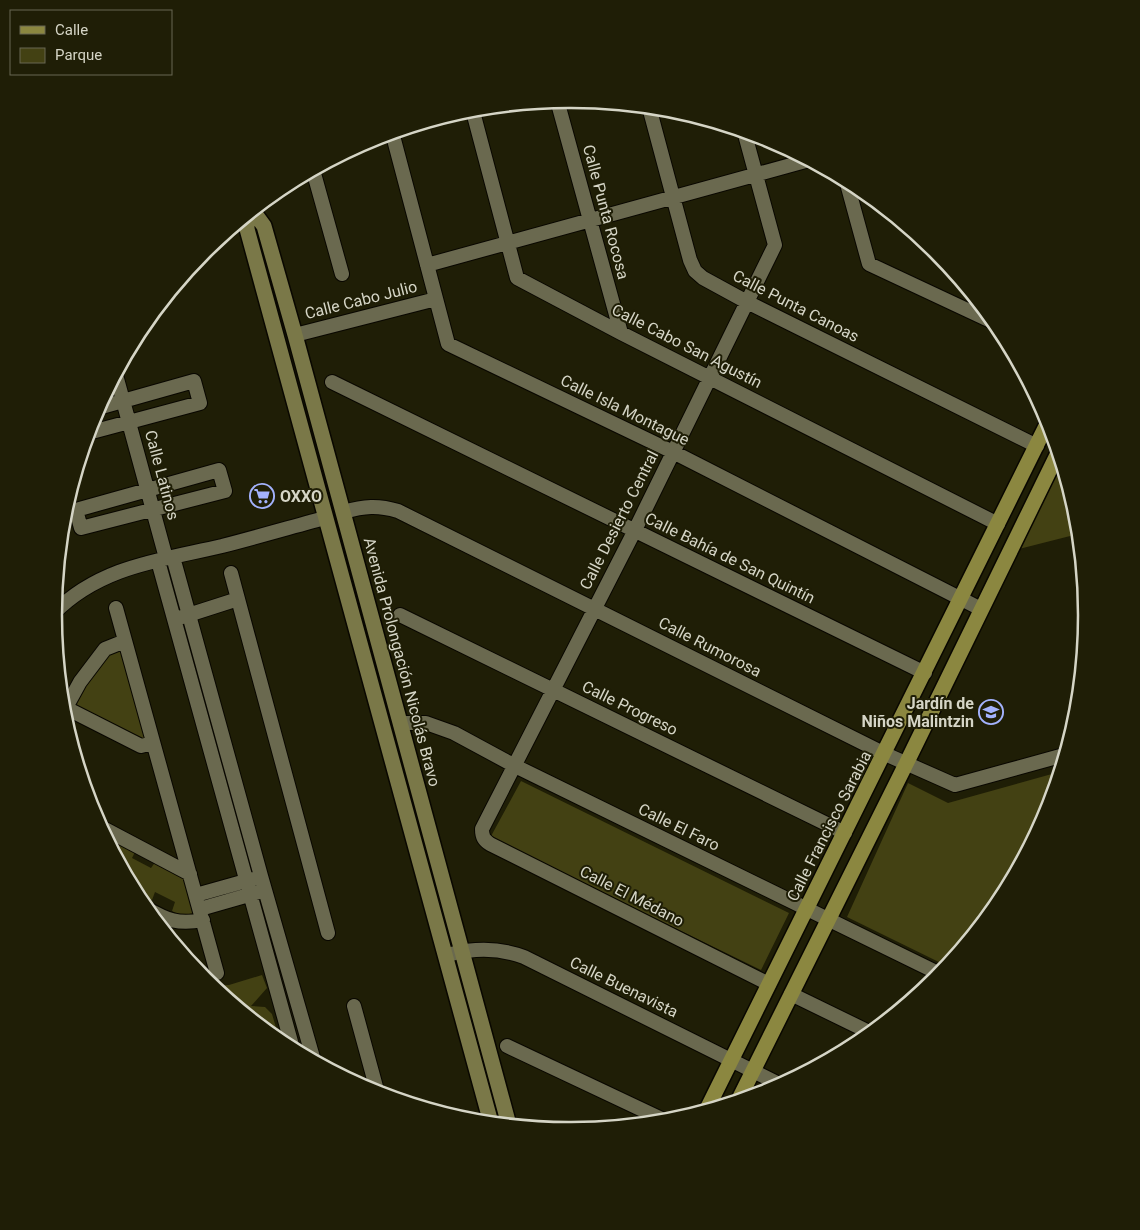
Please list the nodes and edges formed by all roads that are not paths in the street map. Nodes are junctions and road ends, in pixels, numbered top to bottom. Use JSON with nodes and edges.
{"nodes":[{"id":1,"x":559,"y":108,"type":"edge"},
{"id":2,"x":651,"y":114,"type":"edge"},
{"id":3,"x":474,"y":117,"type":"edge"},
{"id":4,"x":394,"y":139,"type":"edge"},
{"id":5,"x":746,"y":139,"type":"edge"},
{"id":6,"x":799,"y":163,"type":"edge"},
{"id":7,"x":756,"y":175,"type":"junction"},
{"id":8,"x":315,"y":176,"type":"edge"},
{"id":9,"x":849,"y":191,"type":"edge"},
{"id":10,"x":673,"y":198,"type":"junction"},
{"id":11,"x":256,"y":216,"type":"edge"},
{"id":12,"x":590,"y":220,"type":"junction"},
{"id":13,"x":247,"y":223,"type":"edge"},
{"id":14,"x":508,"y":243,"type":"junction"},
{"id":15,"x":427,"y":265,"type":"junction"},
{"id":16,"x":342,"y":274,"type":"dead end"},
{"id":17,"x":436,"y":299,"type":"junction"},
{"id":18,"x":747,"y":302,"type":"junction"},
{"id":19,"x":980,"y":316,"type":"edge"},
{"id":20,"x":621,"y":333,"type":"junction"},
{"id":21,"x":295,"y":335,"type":"junction"},
{"id":22,"x":710,"y":377,"type":"junction"},
{"id":23,"x":332,"y":382,"type":"dead end"},
{"id":24,"x":118,"y":384,"type":"edge"},
{"id":25,"x":123,"y":401,"type":"junction"},
{"id":26,"x":108,"y":405,"type":"edge"},
{"id":27,"x":129,"y":422,"type":"junction"},
{"id":28,"x":97,"y":430,"type":"edge"},
{"id":29,"x":1043,"y":432,"type":"edge"},
{"id":30,"x":1036,"y":446,"type":"junction"},
{"id":31,"x":673,"y":452,"type":"junction"},
{"id":32,"x":1054,"y":462,"type":"edge"},
{"id":33,"x":147,"y":490,"type":"junction"},
{"id":34,"x":153,"y":510,"type":"junction"},
{"id":35,"x":344,"y":512,"type":"junction"},
{"id":36,"x":326,"y":518,"type":"junction"},
{"id":37,"x":998,"y":524,"type":"junction"},
{"id":38,"x":635,"y":530,"type":"junction"},
{"id":39,"x":166,"y":559,"type":"junction"},
{"id":40,"x":231,"y":573,"type":"dead end"},
{"id":41,"x":960,"y":599,"type":"junction"},
{"id":42,"x":239,"y":603,"type":"junction"},
{"id":43,"x":63,"y":606,"type":"edge"},
{"id":44,"x":116,"y":608,"type":"dead end"},
{"id":45,"x":594,"y":608,"type":"junction"},
{"id":46,"x":981,"y":609,"type":"junction"},
{"id":47,"x":400,"y":615,"type":"dead end"},
{"id":48,"x":191,"y":618,"type":"junction"},
{"id":49,"x":175,"y":623,"type":"junction"},
{"id":50,"x":125,"y":641,"type":"junction"},
{"id":51,"x":925,"y":673,"type":"junction"},
{"id":52,"x":554,"y":690,"type":"junction"},
{"id":53,"x":70,"y":701,"type":"edge"},
{"id":54,"x":72,"y":713,"type":"edge"},
{"id":55,"x":400,"y":723,"type":"junction"},
{"id":56,"x":153,"y":743,"type":"junction"},
{"id":57,"x":884,"y":754,"type":"junction"},
{"id":58,"x":1057,"y":757,"type":"edge"},
{"id":59,"x":906,"y":764,"type":"junction"},
{"id":60,"x":515,"y":766,"type":"junction"},
{"id":61,"x":112,"y":833,"type":"edge"},
{"id":62,"x":845,"y":833,"type":"junction"},
{"id":63,"x":482,"y":835,"type":"joint"},
{"id":64,"x":190,"y":874,"type":"junction"},
{"id":65,"x":261,"y":876,"type":"junction"},
{"id":66,"x":246,"y":880,"type":"junction"},
{"id":67,"x":265,"y":890,"type":"junction"},
{"id":68,"x":196,"y":894,"type":"junction"},
{"id":69,"x":250,"y":895,"type":"junction"},
{"id":70,"x":807,"y":909,"type":"junction"},
{"id":71,"x":201,"y":915,"type":"junction"},
{"id":72,"x":162,"y":917,"type":"edge"},
{"id":73,"x":828,"y":920,"type":"junction"},
{"id":74,"x":328,"y":933,"type":"dead end"},
{"id":75,"x":462,"y":951,"type":"junction"},
{"id":76,"x":444,"y":956,"type":"junction"},
{"id":77,"x":932,"y":970,"type":"edge"},
{"id":78,"x":217,"y":973,"type":"dead end"},
{"id":79,"x":769,"y":984,"type":"junction"},
{"id":80,"x":791,"y":994,"type":"junction"},
{"id":81,"x":354,"y":1006,"type":"dead end"},
{"id":82,"x":863,"y":1029,"type":"edge"},
{"id":83,"x":290,"y":1038,"type":"edge"},
{"id":84,"x":507,"y":1046,"type":"dead end"},
{"id":85,"x":311,"y":1052,"type":"edge"},
{"id":86,"x":732,"y":1060,"type":"junction"},
{"id":87,"x":753,"y":1071,"type":"junction"},
{"id":88,"x":772,"y":1080,"type":"edge"},
{"id":89,"x":375,"y":1084,"type":"edge"},
{"id":90,"x":742,"y":1092,"type":"edge"},
{"id":91,"x":710,"y":1102,"type":"edge"},
{"id":92,"x":654,"y":1115,"type":"edge"},
{"id":93,"x":489,"y":1116,"type":"edge"},
{"id":94,"x":507,"y":1118,"type":"edge"}],
"edges":[{"from":1,"to":12,"type":"street","name":"Calle Punta Rocosa"},
{"from":2,"to":10,"type":"street","name":"Calle Punta Canoas"},
{"from":3,"to":14,"type":"street","name":"Calle Cabo San Agustín"},
{"from":4,"to":15,"type":"street","name":"Calle Isla Montague"},
{"from":5,"to":7,"type":"street","name":"Calle Desierto Central"},
{"from":6,"to":7,"type":"street"},
{"from":7,"to":10,"type":"street"},
{"from":7,"to":18,"type":"street","name":"Calle Desierto Central"},
{"from":8,"to":16,"type":"street"},
{"from":9,"to":19,"type":"street"},
{"from":10,"to":12,"type":"street"},
{"from":10,"to":18,"type":"street","name":"Calle Punta Canoas"},
{"from":11,"to":21,"type":"main road","name":"Avenida Prolongación Nicolás Bravo"},
{"from":12,"to":14,"type":"street"},
{"from":12,"to":20,"type":"street","name":"Calle Punta Rocosa"},
{"from":13,"to":36,"type":"main road"},
{"from":14,"to":15,"type":"street"},
{"from":14,"to":20,"type":"street","name":"Calle Cabo San Agustín"},
{"from":15,"to":17,"type":"street","name":"Calle Isla Montague"},
{"from":17,"to":21,"type":"street","name":"Calle Cabo Julio"},
{"from":17,"to":31,"type":"street","name":"Calle Isla Montague"},
{"from":18,"to":22,"type":"street","name":"Calle Desierto Central"},
{"from":18,"to":30,"type":"street","name":"Calle Punta Canoas"},
{"from":20,"to":22,"type":"street","name":"Calle Cabo San Agustín"},
{"from":21,"to":35,"type":"main road","name":"Avenida Prolongación Nicolás Bravo"},
{"from":22,"to":31,"type":"street","name":"Calle Desierto Central"},
{"from":22,"to":37,"type":"street","name":"Calle Cabo San Agustín"},
{"from":23,"to":38,"type":"street","name":"Calle Bahía de San Quintín"},
{"from":24,"to":25,"type":"street","name":"Calle Latinos"},
{"from":25,"to":26,"type":"street"},
{"from":25,"to":27,"type":"street","name":"Calle Latinos"},
{"from":25,"to":27,"type":"street"},
{"from":27,"to":28,"type":"street"},
{"from":27,"to":33,"type":"street","name":"Calle Latinos"},
{"from":29,"to":30,"type":"main road","name":"Calle Francisco Sarabia"},
{"from":30,"to":37,"type":"main road","name":"Calle Francisco Sarabia"},
{"from":31,"to":38,"type":"street","name":"Calle Desierto Central"},
{"from":31,"to":41,"type":"street","name":"Calle Isla Montague"},
{"from":32,"to":46,"type":"main road"},
{"from":33,"to":34,"type":"street","name":"Calle Latinos"},
{"from":33,"to":34,"type":"street"},
{"from":33,"to":34,"type":"street"},
{"from":34,"to":39,"type":"street","name":"Calle Latinos"},
{"from":35,"to":36,"type":"main road"},
{"from":35,"to":45,"type":"street","name":"Calle Rumorosa"},
{"from":35,"to":55,"type":"main road","name":"Avenida Prolongación Nicolás Bravo"},
{"from":36,"to":39,"type":"street"},
{"from":36,"to":76,"type":"main road"},
{"from":37,"to":41,"type":"main road","name":"Calle Francisco Sarabia"},
{"from":38,"to":45,"type":"street","name":"Calle Desierto Central"},
{"from":38,"to":51,"type":"street","name":"Calle Bahía de San Quintín"},
{"from":39,"to":43,"type":"street"},
{"from":39,"to":48,"type":"street"},
{"from":39,"to":49,"type":"street"},
{"from":40,"to":42,"type":"street"},
{"from":41,"to":46,"type":"street","name":"Calle Isla Montague"},
{"from":41,"to":51,"type":"main road","name":"Calle Francisco Sarabia"},
{"from":42,"to":48,"type":"street"},
{"from":42,"to":74,"type":"street"},
{"from":44,"to":50,"type":"street"},
{"from":45,"to":52,"type":"street","name":"Calle Desierto Central"},
{"from":45,"to":57,"type":"street","name":"Calle Rumorosa"},
{"from":46,"to":59,"type":"main road"},
{"from":47,"to":52,"type":"street","name":"Calle Progreso"},
{"from":48,"to":49,"type":"street"},
{"from":48,"to":65,"type":"street"},
{"from":49,"to":66,"type":"street"},
{"from":50,"to":53,"type":"street"},
{"from":50,"to":56,"type":"street"},
{"from":51,"to":57,"type":"main road","name":"Calle Francisco Sarabia"},
{"from":52,"to":60,"type":"street","name":"Calle Desierto Central"},
{"from":52,"to":62,"type":"street","name":"Calle Progreso"},
{"from":54,"to":56,"type":"street"},
{"from":55,"to":60,"type":"street","name":"Calle El Faro"},
{"from":55,"to":75,"type":"main road","name":"Avenida Prolongación Nicolás Bravo"},
{"from":56,"to":64,"type":"street"},
{"from":57,"to":59,"type":"street","name":"Calle Rumorosa"},
{"from":57,"to":62,"type":"main road","name":"Calle Francisco Sarabia"},
{"from":58,"to":59,"type":"street","name":"Calle Rumorosa"},
{"from":59,"to":73,"type":"main road"},
{"from":60,"to":63,"type":"street","name":"Calle Desierto Central"},
{"from":60,"to":70,"type":"street","name":"Calle El Faro"},
{"from":61,"to":64,"type":"street"},
{"from":62,"to":70,"type":"main road","name":"Calle Francisco Sarabia"},
{"from":63,"to":79,"type":"street","name":"Calle El Médano"},
{"from":64,"to":68,"type":"street"},
{"from":65,"to":66,"type":"street"},
{"from":65,"to":67,"type":"street"},
{"from":66,"to":68,"type":"street"},
{"from":66,"to":69,"type":"street"},
{"from":67,"to":69,"type":"street"},
{"from":67,"to":85,"type":"street"},
{"from":68,"to":71,"type":"street"},
{"from":69,"to":71,"type":"street"},
{"from":69,"to":83,"type":"street"},
{"from":70,"to":73,"type":"street","name":"Calle El Faro"},
{"from":70,"to":79,"type":"main road","name":"Calle Francisco Sarabia"},
{"from":71,"to":72,"type":"street"},
{"from":71,"to":78,"type":"street"},
{"from":73,"to":77,"type":"street","name":"Calle El Faro"},
{"from":73,"to":80,"type":"main road"},
{"from":75,"to":76,"type":"street","name":"Calle Buenavista"},
{"from":75,"to":86,"type":"street","name":"Calle Buenavista"},
{"from":75,"to":94,"type":"main road","name":"Avenida Prolongación Nicolás Bravo"},
{"from":76,"to":93,"type":"main road"},
{"from":79,"to":86,"type":"main road","name":"Calle Francisco Sarabia"},
{"from":80,"to":82,"type":"street"},
{"from":80,"to":87,"type":"main road"},
{"from":81,"to":89,"type":"street"},
{"from":84,"to":92,"type":"street"},
{"from":86,"to":87,"type":"street","name":"Calle Buenavista"},
{"from":86,"to":91,"type":"main road","name":"Calle Francisco Sarabia"},
{"from":87,"to":88,"type":"street","name":"Calle Buenavista"},
{"from":87,"to":90,"type":"main road"}]}
